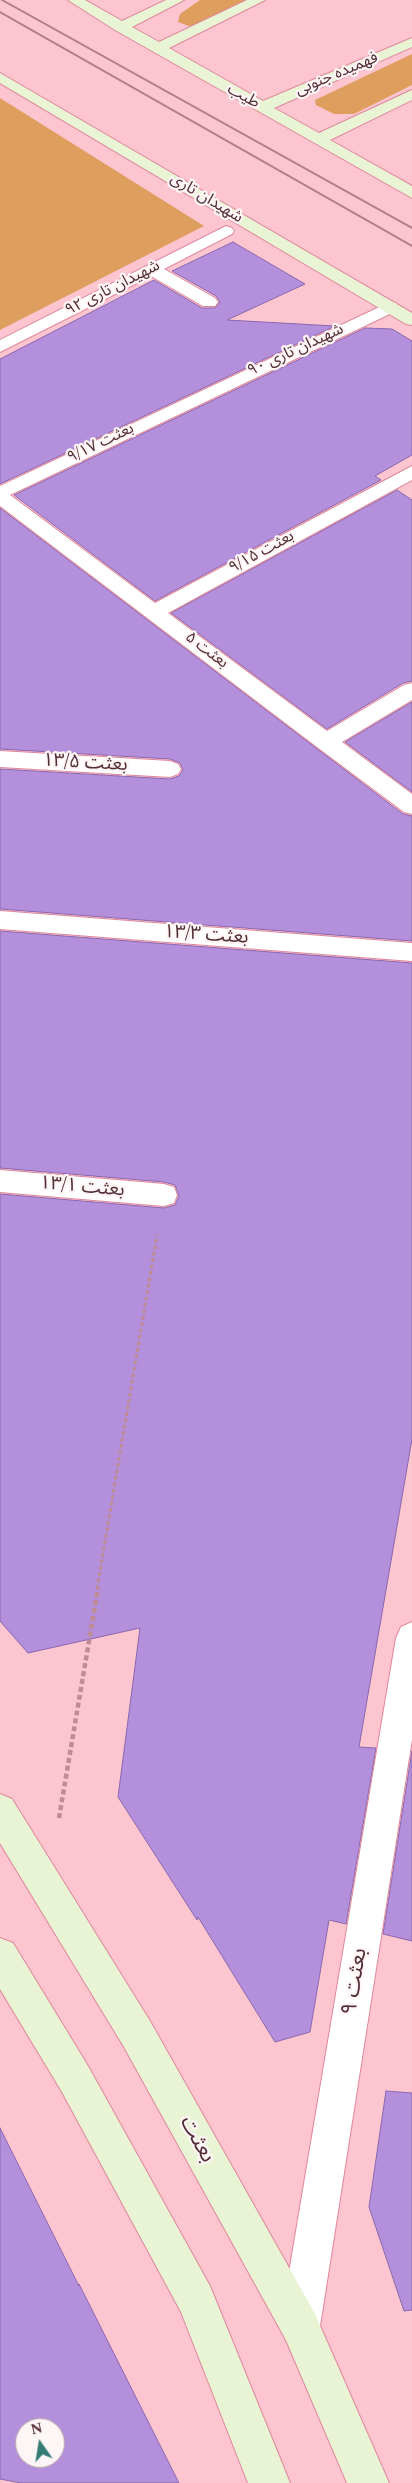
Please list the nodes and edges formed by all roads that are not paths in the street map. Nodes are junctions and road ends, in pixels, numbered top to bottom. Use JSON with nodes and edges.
{"nodes":[{"id":1,"x":75,"y":0,"type":"edge"},
{"id":2,"x":177,"y":0,"type":"edge"},
{"id":3,"x":258,"y":0,"type":"edge"},
{"id":4,"x":120,"y":27,"type":"junction"},
{"id":5,"x":412,"y":42,"type":"edge"},
{"id":6,"x":158,"y":48,"type":"junction"},
{"id":7,"x":0,"y":77,"type":"edge"},
{"id":8,"x":410,"y":96,"type":"edge"},
{"id":9,"x":262,"y":107,"type":"junction"},
{"id":10,"x":320,"y":139,"type":"junction"},
{"id":11,"x":412,"y":194,"type":"edge"},
{"id":12,"x":226,"y":231,"type":"dead end"},
{"id":13,"x":151,"y":269,"type":"junction"},
{"id":14,"x":209,"y":302,"type":"dead end"},
{"id":15,"x":390,"y":307,"type":"junction"},
{"id":16,"x":412,"y":320,"type":"edge"},
{"id":17,"x":0,"y":347,"type":"edge"},
{"id":18,"x":202,"y":396,"type":"joint"},
{"id":19,"x":412,"y":472,"type":"edge"},
{"id":20,"x":0,"y":493,"type":"edge"},
{"id":21,"x":0,"y":497,"type":"edge"},
{"id":22,"x":154,"y":612,"type":"junction"},
{"id":23,"x":412,"y":690,"type":"edge"},
{"id":24,"x":326,"y":742,"type":"junction"},
{"id":25,"x":0,"y":759,"type":"edge"},
{"id":26,"x":170,"y":769,"type":"dead end"},
{"id":27,"x":412,"y":806,"type":"edge"},
{"id":28,"x":0,"y":920,"type":"edge"},
{"id":29,"x":412,"y":952,"type":"edge"},
{"id":30,"x":0,"y":1181,"type":"edge"},
{"id":31,"x":164,"y":1195,"type":"road end"},
{"id":32,"x":412,"y":1638,"type":"edge"},
{"id":33,"x":0,"y":1811,"type":"edge"},
{"id":34,"x":0,"y":1956,"type":"edge"},
{"id":35,"x":300,"y":2326,"type":"junction"},
{"id":36,"x":263,"y":2475,"type":"edge"},
{"id":37,"x":368,"y":2483,"type":"edge"}],
"edges":[{"from":1,"to":4,"type":"street","name":"طیب"},
{"from":2,"to":4,"type":"street"},
{"from":3,"to":6,"type":"street"},
{"from":4,"to":6,"type":"street","name":"طیب"},
{"from":5,"to":9,"type":"street","name":"فهمیده جنوبی"},
{"from":6,"to":9,"type":"street","name":"طیب"},
{"from":7,"to":15,"type":"street","name":"شهیدان تاری"},
{"from":8,"to":10,"type":"street"},
{"from":9,"to":10,"type":"street","name":"طیب"},
{"from":10,"to":11,"type":"street","name":"طیب"},
{"from":12,"to":13,"type":"street","name":"شهیدان تاری ۹۲"},
{"from":13,"to":14,"type":"street"},
{"from":13,"to":17,"type":"street","name":"شهیدان تاری ۹۲"},
{"from":15,"to":16,"type":"street","name":"شهیدان تاری"},
{"from":15,"to":18,"type":"street","name":"شهیدان تاری ۹۰"},
{"from":18,"to":20,"type":"street","name":"بعثت ۹/۱۷"},
{"from":19,"to":22,"type":"street","name":"بعثت ۹/۱۵"},
{"from":21,"to":22,"type":"street","name":"بعثت ۵"},
{"from":22,"to":24,"type":"street","name":"بعثت ۵"},
{"from":23,"to":24,"type":"street"},
{"from":24,"to":27,"type":"street","name":"بعثت ۵"},
{"from":25,"to":26,"type":"street","name":"بعثت ۱۳/۵"},
{"from":28,"to":29,"type":"street","name":"بعثت ۱۳/۳"},
{"from":30,"to":31,"type":"street","name":"بعثت ۱۳/۱"},
{"from":32,"to":35,"type":"street","name":"بعثت ۹"},
{"from":33,"to":35,"type":"street","name":"بعثت"},
{"from":34,"to":36,"type":"street"},
{"from":35,"to":37,"type":"street","name":"بعثت"}]}
